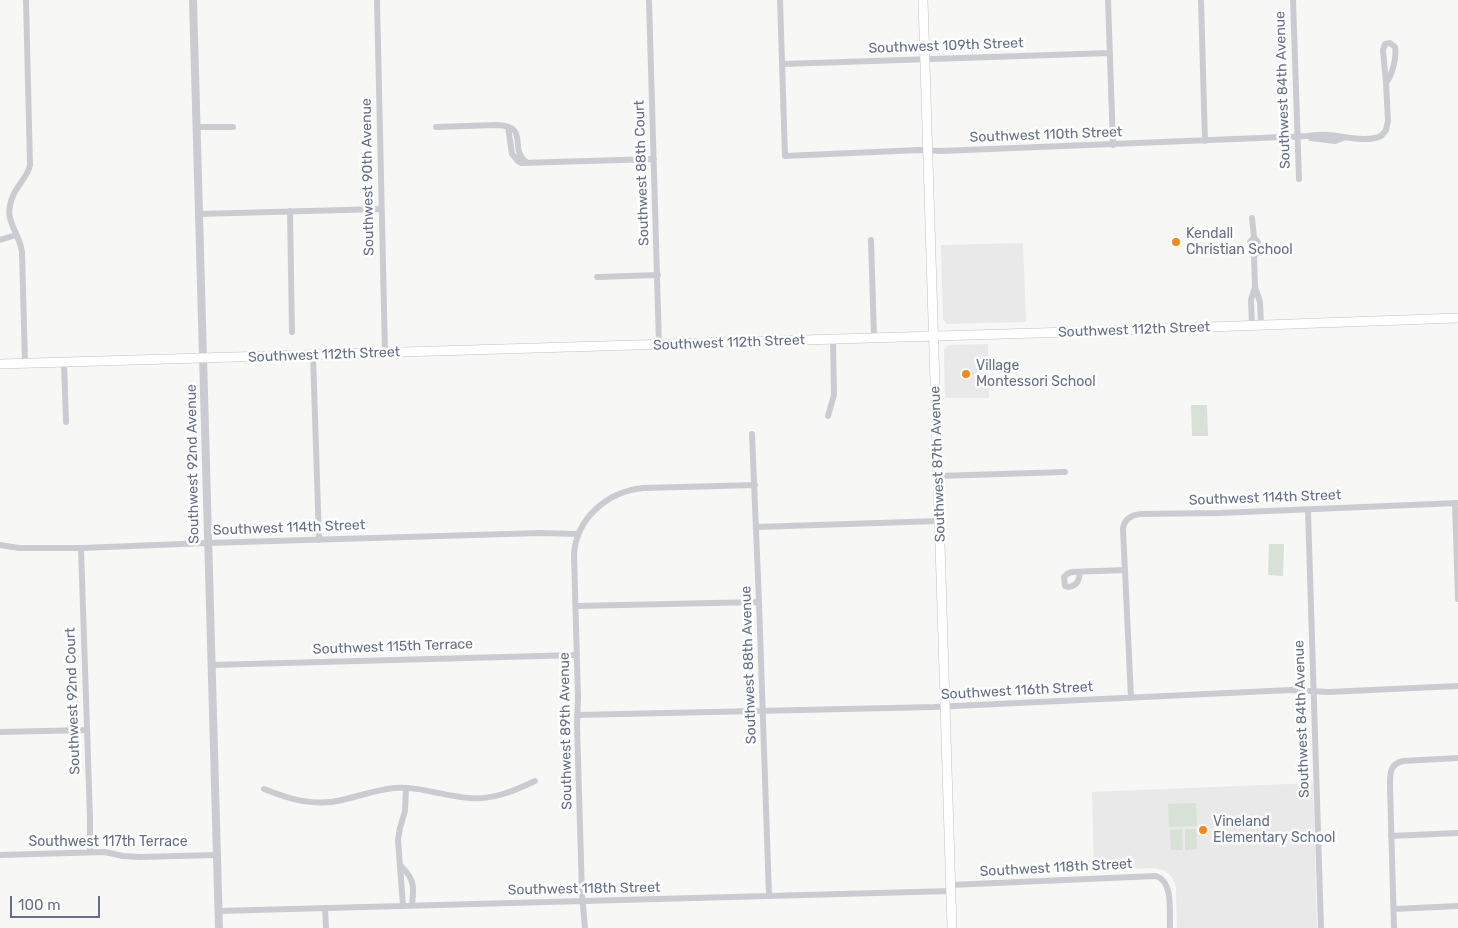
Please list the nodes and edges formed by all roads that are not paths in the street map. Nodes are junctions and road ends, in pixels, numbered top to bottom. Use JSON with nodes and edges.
{"nodes":[{"id":1,"x":26,"y":0,"type":"edge"},
{"id":2,"x":193,"y":0,"type":"edge"},
{"id":3,"x":376,"y":0,"type":"edge"},
{"id":4,"x":649,"y":0,"type":"edge"},
{"id":5,"x":780,"y":0,"type":"edge"},
{"id":6,"x":923,"y":0,"type":"edge"},
{"id":7,"x":1108,"y":0,"type":"edge"},
{"id":8,"x":1201,"y":0,"type":"edge"},
{"id":9,"x":1293,"y":0,"type":"edge"},
{"id":10,"x":1110,"y":53,"type":"junction"},
{"id":11,"x":925,"y":60,"type":"junction"},
{"id":12,"x":783,"y":64,"type":"junction"},
{"id":13,"x":1386,"y":84,"type":"junction"},
{"id":14,"x":196,"y":127,"type":"junction"},
{"id":15,"x":233,"y":127,"type":"dead end"},
{"id":16,"x":436,"y":127,"type":"dead end"},
{"id":17,"x":1298,"y":136,"type":"junction"},
{"id":18,"x":1205,"y":141,"type":"junction"},
{"id":19,"x":1113,"y":145,"type":"junction"},
{"id":20,"x":928,"y":150,"type":"junction"},
{"id":21,"x":654,"y":159,"type":"junction"},
{"id":22,"x":1299,"y":179,"type":"dead end"},
{"id":23,"x":381,"y":209,"type":"junction"},
{"id":24,"x":290,"y":212,"type":"junction"},
{"id":25,"x":199,"y":214,"type":"junction"},
{"id":26,"x":1252,"y":218,"type":"dead end"},
{"id":27,"x":16,"y":235,"type":"junction"},
{"id":28,"x":0,"y":240,"type":"edge"},
{"id":29,"x":871,"y":240,"type":"dead end"},
{"id":30,"x":658,"y":275,"type":"junction"},
{"id":31,"x":597,"y":277,"type":"dead end"},
{"id":32,"x":1458,"y":318,"type":"edge"},
{"id":33,"x":1256,"y":325,"type":"junction"},
{"id":34,"x":292,"y":332,"type":"dead end"},
{"id":35,"x":934,"y":336,"type":"junction"},
{"id":36,"x":874,"y":338,"type":"junction"},
{"id":37,"x":833,"y":339,"type":"junction"},
{"id":38,"x":659,"y":345,"type":"junction"},
{"id":39,"x":385,"y":353,"type":"junction"},
{"id":40,"x":314,"y":355,"type":"junction"},
{"id":41,"x":202,"y":358,"type":"junction"},
{"id":42,"x":64,"y":362,"type":"junction"},
{"id":43,"x":0,"y":364,"type":"edge"},
{"id":44,"x":25,"y":364,"type":"junction"},
{"id":45,"x":828,"y":416,"type":"dead end"},
{"id":46,"x":66,"y":422,"type":"dead end"},
{"id":47,"x":752,"y":434,"type":"dead end"},
{"id":48,"x":1066,"y":472,"type":"dead end"},
{"id":49,"x":938,"y":476,"type":"junction"},
{"id":50,"x":754,"y":485,"type":"junction"},
{"id":51,"x":1456,"y":503,"type":"edge"},
{"id":52,"x":1308,"y":510,"type":"junction"},
{"id":53,"x":939,"y":521,"type":"junction"},
{"id":54,"x":756,"y":527,"type":"junction"},
{"id":55,"x":578,"y":534,"type":"junction"},
{"id":56,"x":319,"y":540,"type":"junction"},
{"id":57,"x":207,"y":543,"type":"junction"},
{"id":58,"x":0,"y":546,"type":"edge"},
{"id":59,"x":81,"y":548,"type":"junction"},
{"id":60,"x":1125,"y":570,"type":"junction"},
{"id":61,"x":1080,"y":572,"type":"dead end"},
{"id":62,"x":1458,"y":594,"type":"edge"},
{"id":63,"x":1458,"y":599,"type":"edge"},
{"id":64,"x":759,"y":602,"type":"junction"},
{"id":65,"x":576,"y":606,"type":"junction"},
{"id":66,"x":577,"y":655,"type":"junction"},
{"id":67,"x":211,"y":665,"type":"junction"},
{"id":68,"x":1458,"y":686,"type":"edge"},
{"id":69,"x":1313,"y":691,"type":"junction"},
{"id":70,"x":1131,"y":698,"type":"junction"},
{"id":71,"x":945,"y":706,"type":"junction"},
{"id":72,"x":763,"y":711,"type":"junction"},
{"id":73,"x":577,"y":715,"type":"junction"},
{"id":74,"x":87,"y":730,"type":"junction"},
{"id":75,"x":0,"y":732,"type":"edge"},
{"id":76,"x":1458,"y":758,"type":"edge"},
{"id":77,"x":535,"y":781,"type":"dead end"},
{"id":78,"x":406,"y":788,"type":"junction"},
{"id":79,"x":264,"y":789,"type":"dead end"},
{"id":80,"x":1458,"y":834,"type":"edge"},
{"id":81,"x":1391,"y":836,"type":"junction"},
{"id":82,"x":90,"y":852,"type":"junction"},
{"id":83,"x":0,"y":855,"type":"edge"},
{"id":84,"x":216,"y":855,"type":"junction"},
{"id":85,"x":401,"y":866,"type":"junction"},
{"id":86,"x":950,"y":888,"type":"junction"},
{"id":87,"x":769,"y":896,"type":"junction"},
{"id":88,"x":583,"y":901,"type":"junction"},
{"id":89,"x":412,"y":905,"type":"junction"},
{"id":90,"x":403,"y":906,"type":"junction"},
{"id":91,"x":1458,"y":906,"type":"edge"},
{"id":92,"x":325,"y":908,"type":"junction"},
{"id":93,"x":1394,"y":909,"type":"junction"},
{"id":94,"x":218,"y":911,"type":"junction"},
{"id":95,"x":219,"y":928,"type":"edge"},
{"id":96,"x":326,"y":928,"type":"edge"},
{"id":97,"x":585,"y":928,"type":"edge"},
{"id":98,"x":952,"y":928,"type":"edge"},
{"id":99,"x":1170,"y":928,"type":"edge"},
{"id":100,"x":1321,"y":928,"type":"edge"},
{"id":101,"x":1394,"y":928,"type":"edge"}],
"edges":[{"from":1,"to":27,"type":"street"},
{"from":2,"to":14,"type":"street","name":"Southwest 92nd Avenue"},
{"from":3,"to":23,"type":"street","name":"Southwest 90th Avenue"},
{"from":4,"to":21,"type":"street","name":"Southwest 88th Court"},
{"from":5,"to":12,"type":"street"},
{"from":6,"to":11,"type":"main road","name":"Southwest 87th Avenue"},
{"from":7,"to":10,"type":"street"},
{"from":8,"to":18,"type":"street"},
{"from":9,"to":17,"type":"street","name":"Southwest 84th Avenue"},
{"from":10,"to":11,"type":"street","name":"Southwest 109th Street"},
{"from":10,"to":19,"type":"street"},
{"from":11,"to":12,"type":"street","name":"Southwest 109th Street"},
{"from":11,"to":20,"type":"main road","name":"Southwest 87th Avenue"},
{"from":12,"to":20,"type":"street","name":"Southwest 110th Street"},
{"from":13,"to":13,"type":"street"},
{"from":13,"to":17,"type":"street","name":"Southwest 110th Street"},
{"from":14,"to":15,"type":"street"},
{"from":14,"to":25,"type":"street","name":"Southwest 92nd Avenue"},
{"from":16,"to":21,"type":"street"},
{"from":17,"to":18,"type":"street","name":"Southwest 110th Street"},
{"from":17,"to":22,"type":"street","name":"Southwest 84th Avenue"},
{"from":18,"to":19,"type":"street","name":"Southwest 110th Street"},
{"from":19,"to":20,"type":"street","name":"Southwest 110th Street"},
{"from":20,"to":35,"type":"main road","name":"Southwest 87th Avenue"},
{"from":21,"to":30,"type":"street","name":"Southwest 88th Court"},
{"from":23,"to":24,"type":"street"},
{"from":23,"to":39,"type":"street","name":"Southwest 90th Avenue"},
{"from":24,"to":25,"type":"street"},
{"from":24,"to":34,"type":"street"},
{"from":25,"to":41,"type":"street","name":"Southwest 92nd Avenue"},
{"from":26,"to":33,"type":"street"},
{"from":27,"to":28,"type":"street"},
{"from":27,"to":44,"type":"street"},
{"from":29,"to":36,"type":"street"},
{"from":30,"to":31,"type":"street"},
{"from":30,"to":38,"type":"street","name":"Southwest 88th Court"},
{"from":32,"to":33,"type":"main road","name":"Southwest 112th Street"},
{"from":33,"to":35,"type":"main road","name":"Southwest 112th Street"},
{"from":35,"to":36,"type":"main road","name":"Southwest 112th Street"},
{"from":35,"to":49,"type":"main road","name":"Southwest 87th Avenue"},
{"from":36,"to":37,"type":"main road","name":"Southwest 112th Street"},
{"from":37,"to":38,"type":"main road","name":"Southwest 112th Street"},
{"from":37,"to":45,"type":"street"},
{"from":38,"to":39,"type":"main road","name":"Southwest 112th Street"},
{"from":39,"to":40,"type":"main road","name":"Southwest 112th Street"},
{"from":40,"to":41,"type":"main road","name":"Southwest 112th Street"},
{"from":40,"to":56,"type":"street"},
{"from":41,"to":42,"type":"main road","name":"Southwest 112th Street"},
{"from":41,"to":57,"type":"street","name":"Southwest 92nd Avenue"},
{"from":42,"to":44,"type":"main road","name":"Southwest 112th Street"},
{"from":42,"to":46,"type":"street"},
{"from":43,"to":44,"type":"main road","name":"Southwest 112th Street"},
{"from":47,"to":50,"type":"street","name":"Southwest 88th Avenue"},
{"from":48,"to":49,"type":"street"},
{"from":49,"to":53,"type":"main road","name":"Southwest 87th Avenue"},
{"from":50,"to":54,"type":"street","name":"Southwest 88th Avenue"},
{"from":50,"to":55,"type":"street"},
{"from":51,"to":52,"type":"street","name":"Southwest 114th Street"},
{"from":51,"to":62,"type":"street"},
{"from":52,"to":60,"type":"street","name":"Southwest 114th Street"},
{"from":52,"to":69,"type":"street","name":"Southwest 84th Avenue"},
{"from":53,"to":54,"type":"street"},
{"from":53,"to":71,"type":"main road","name":"Southwest 87th Avenue"},
{"from":54,"to":64,"type":"street","name":"Southwest 88th Avenue"},
{"from":55,"to":56,"type":"street","name":"Southwest 114th Street"},
{"from":55,"to":65,"type":"street","name":"Southwest 89th Avenue"},
{"from":56,"to":57,"type":"street","name":"Southwest 114th Street"},
{"from":57,"to":59,"type":"street","name":"Southwest 114th Street"},
{"from":57,"to":67,"type":"street","name":"Southwest 92nd Avenue"},
{"from":58,"to":59,"type":"street","name":"Southwest 114th Street"},
{"from":59,"to":74,"type":"street","name":"Southwest 92nd Court"},
{"from":60,"to":61,"type":"street"},
{"from":60,"to":70,"type":"street","name":"Southwest 114th Street"},
{"from":62,"to":63,"type":"street"},
{"from":64,"to":65,"type":"street"},
{"from":64,"to":72,"type":"street","name":"Southwest 88th Avenue"},
{"from":65,"to":66,"type":"street","name":"Southwest 89th Avenue"},
{"from":66,"to":67,"type":"street","name":"Southwest 115th Terrace"},
{"from":66,"to":73,"type":"street","name":"Southwest 89th Avenue"},
{"from":67,"to":84,"type":"street","name":"Southwest 92nd Avenue"},
{"from":68,"to":69,"type":"street","name":"Southwest 116th Street"},
{"from":69,"to":70,"type":"street","name":"Southwest 116th Street"},
{"from":69,"to":100,"type":"street","name":"Southwest 84th Avenue"},
{"from":70,"to":71,"type":"street","name":"Southwest 116th Street"},
{"from":71,"to":72,"type":"street","name":"Southwest 116th Street"},
{"from":71,"to":86,"type":"main road","name":"Southwest 87th Avenue"},
{"from":72,"to":73,"type":"street","name":"Southwest 116th Street"},
{"from":72,"to":87,"type":"street","name":"Southwest 88th Avenue"},
{"from":73,"to":88,"type":"street","name":"Southwest 89th Avenue"},
{"from":74,"to":75,"type":"street"},
{"from":74,"to":82,"type":"street","name":"Southwest 92nd Court"},
{"from":76,"to":81,"type":"street"},
{"from":77,"to":78,"type":"street"},
{"from":78,"to":79,"type":"street"},
{"from":78,"to":85,"type":"street"},
{"from":80,"to":81,"type":"street"},
{"from":81,"to":93,"type":"street"},
{"from":82,"to":83,"type":"street","name":"Southwest 117th Terrace"},
{"from":82,"to":84,"type":"street","name":"Southwest 117th Terrace"},
{"from":84,"to":94,"type":"street","name":"Southwest 92nd Avenue"},
{"from":85,"to":89,"type":"street"},
{"from":85,"to":90,"type":"street"},
{"from":86,"to":87,"type":"street","name":"Southwest 118th Street"},
{"from":86,"to":98,"type":"main road","name":"Southwest 87th Avenue"},
{"from":86,"to":99,"type":"street","name":"Southwest 118th Street"},
{"from":87,"to":88,"type":"street","name":"Southwest 118th Street"},
{"from":88,"to":89,"type":"street","name":"Southwest 118th Street"},
{"from":88,"to":97,"type":"street","name":"Southwest 89th Avenue"},
{"from":89,"to":90,"type":"street","name":"Southwest 118th Street"},
{"from":90,"to":92,"type":"street","name":"Southwest 118th Street"},
{"from":91,"to":93,"type":"street"},
{"from":92,"to":94,"type":"street","name":"Southwest 118th Street"},
{"from":92,"to":96,"type":"street"},
{"from":93,"to":101,"type":"street"},
{"from":94,"to":95,"type":"street","name":"Southwest 92nd Avenue"}]}
